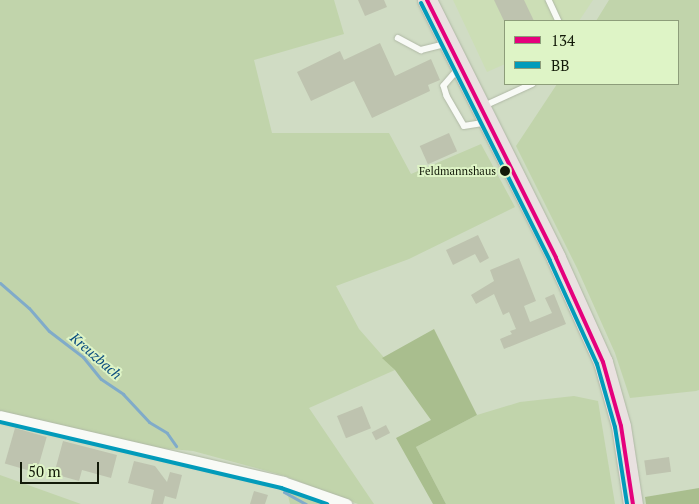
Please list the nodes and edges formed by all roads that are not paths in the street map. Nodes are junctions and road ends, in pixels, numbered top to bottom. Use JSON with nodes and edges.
{"nodes":[{"id":1,"x":427,"y":0,"type":"edge"},
{"id":2,"x":549,"y":0,"type":"edge"},
{"id":3,"x":559,"y":20,"type":"edge"},
{"id":4,"x":398,"y":38,"type":"dead end"},
{"id":5,"x":449,"y":42,"type":"junction"},
{"id":6,"x":461,"y":66,"type":"junction"},
{"id":7,"x":530,"y":85,"type":"edge"},
{"id":8,"x":486,"y":113,"type":"junction"},
{"id":9,"x":0,"y":416,"type":"edge"},
{"id":10,"x":346,"y":504,"type":"edge"},
{"id":11,"x":632,"y":504,"type":"edge"}],
"edges":[{"from":1,"to":5,"type":"main road"},
{"from":2,"to":3,"type":"lane"},
{"from":4,"to":5,"type":"lane"},
{"from":5,"to":6,"type":"main road"},
{"from":6,"to":8,"type":"main road"},
{"from":6,"to":8,"type":"lane"},
{"from":7,"to":8,"type":"lane"},
{"from":8,"to":11,"type":"main road"},
{"from":9,"to":10,"type":"street"}]}
